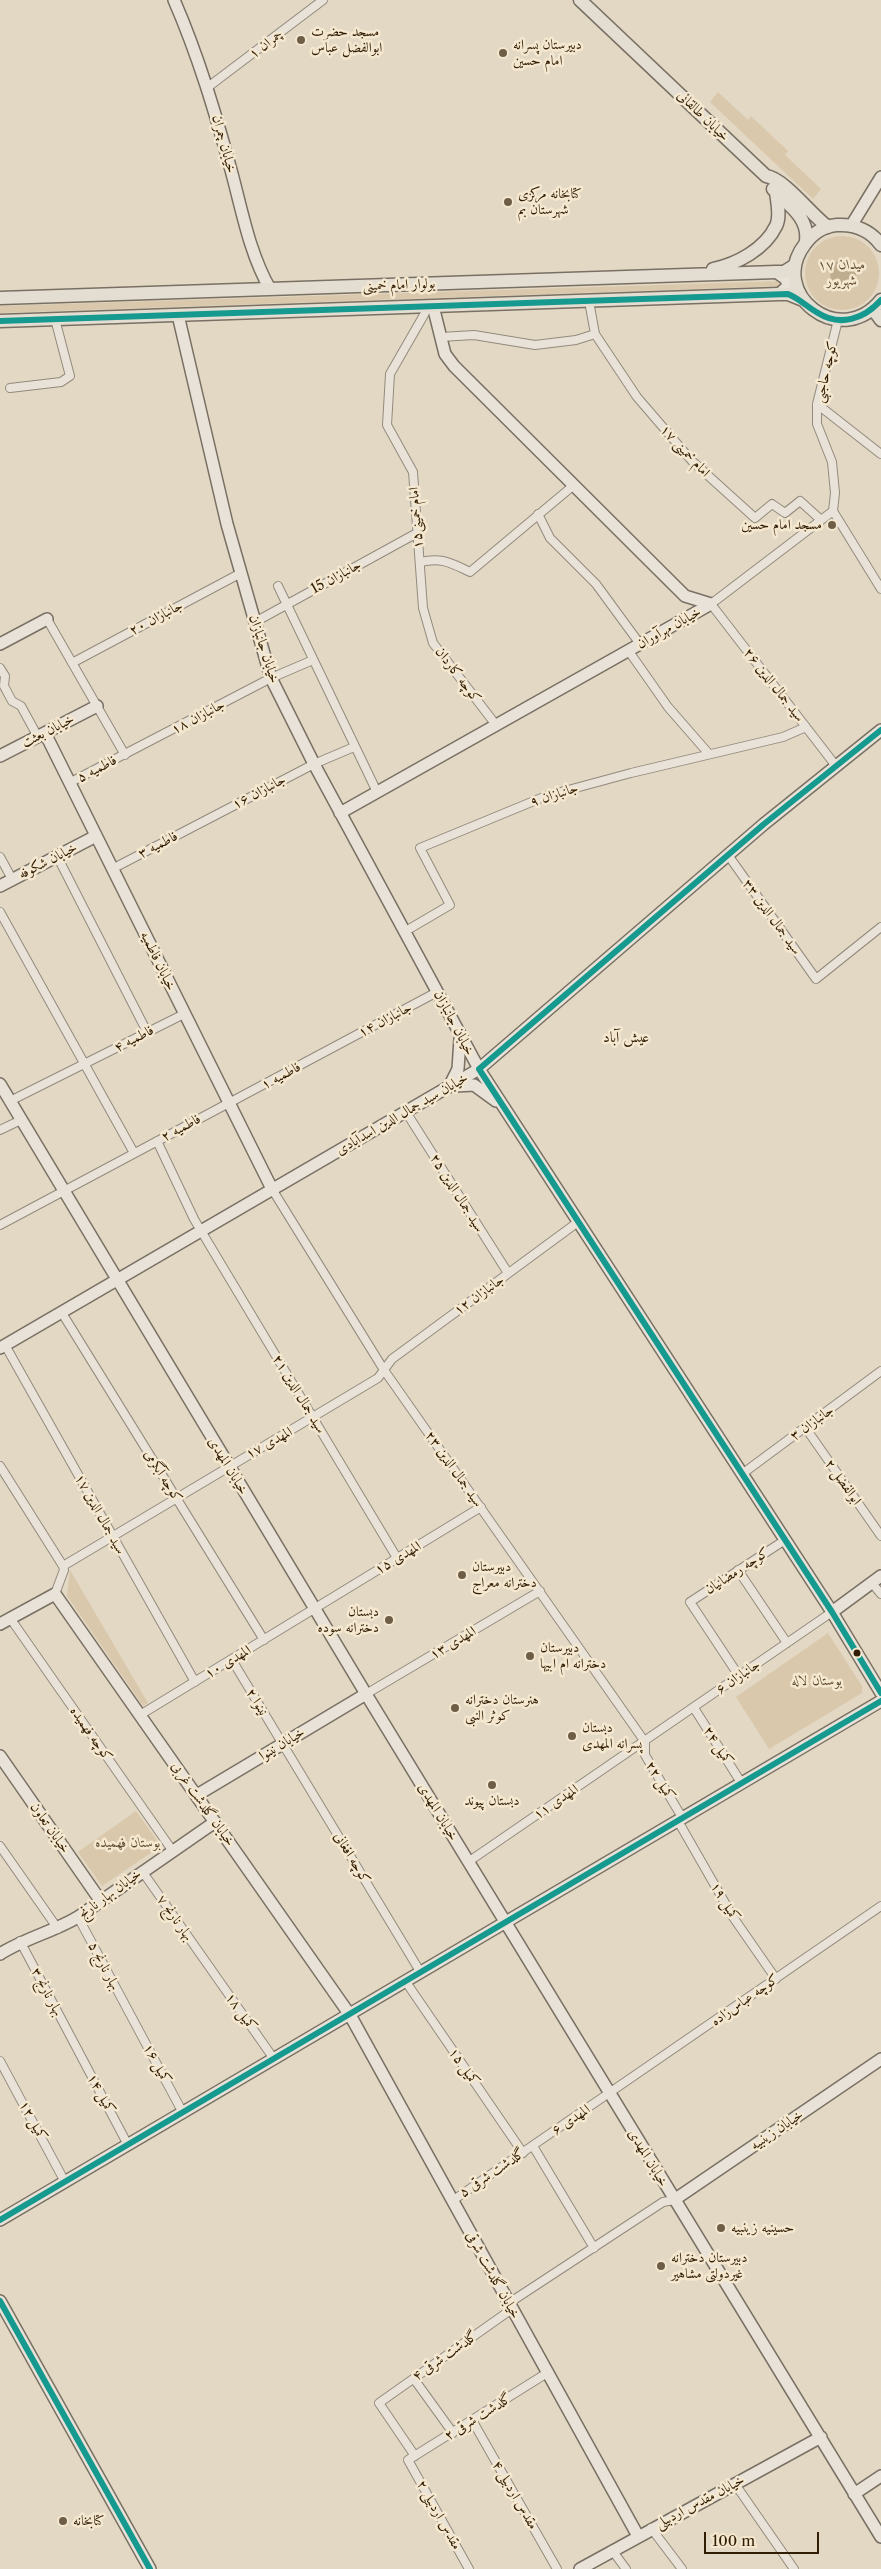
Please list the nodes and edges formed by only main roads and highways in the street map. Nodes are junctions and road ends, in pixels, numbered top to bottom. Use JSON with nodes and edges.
{"nodes":[{"id":1,"x":580,"y":0,"type":"edge"},
{"id":2,"x":766,"y":176,"type":"junction"},
{"id":3,"x":776,"y":192,"type":"junction"},
{"id":4,"x":828,"y":227,"type":"junction"},
{"id":5,"x":806,"y":241,"type":"junction"},
{"id":6,"x":881,"y":245,"type":"edge"},
{"id":7,"x":795,"y":266,"type":"junction"},
{"id":8,"x":679,"y":275,"type":"junction"},
{"id":9,"x":0,"y":298,"type":"edge"},
{"id":10,"x":804,"y":300,"type":"junction"},
{"id":11,"x":877,"y":305,"type":"edge"},
{"id":12,"x":881,"y":320,"type":"edge"},
{"id":13,"x":0,"y":321,"type":"edge"}],
"edges":[{"from":1,"to":2,"type":"main road","name":"خیابان طالقانی"},
{"from":2,"to":3,"type":"main road"},
{"from":2,"to":4,"type":"main road","name":"خیابان طالقانی"},
{"from":3,"to":5,"type":"main road"},
{"from":3,"to":8,"type":"main road"},
{"from":4,"to":5,"type":"main road"},
{"from":4,"to":6,"type":"main road"},
{"from":5,"to":7,"type":"main road"},
{"from":7,"to":8,"type":"main road","name":"بولوار امام خمینی"},
{"from":7,"to":10,"type":"main road"},
{"from":8,"to":9,"type":"main road","name":"بولوار امام خمینی"},
{"from":10,"to":11,"type":"main road"},
{"from":10,"to":13,"type":"main road","name":"بولوار امام خمینی"},
{"from":11,"to":12,"type":"main road"}]}
